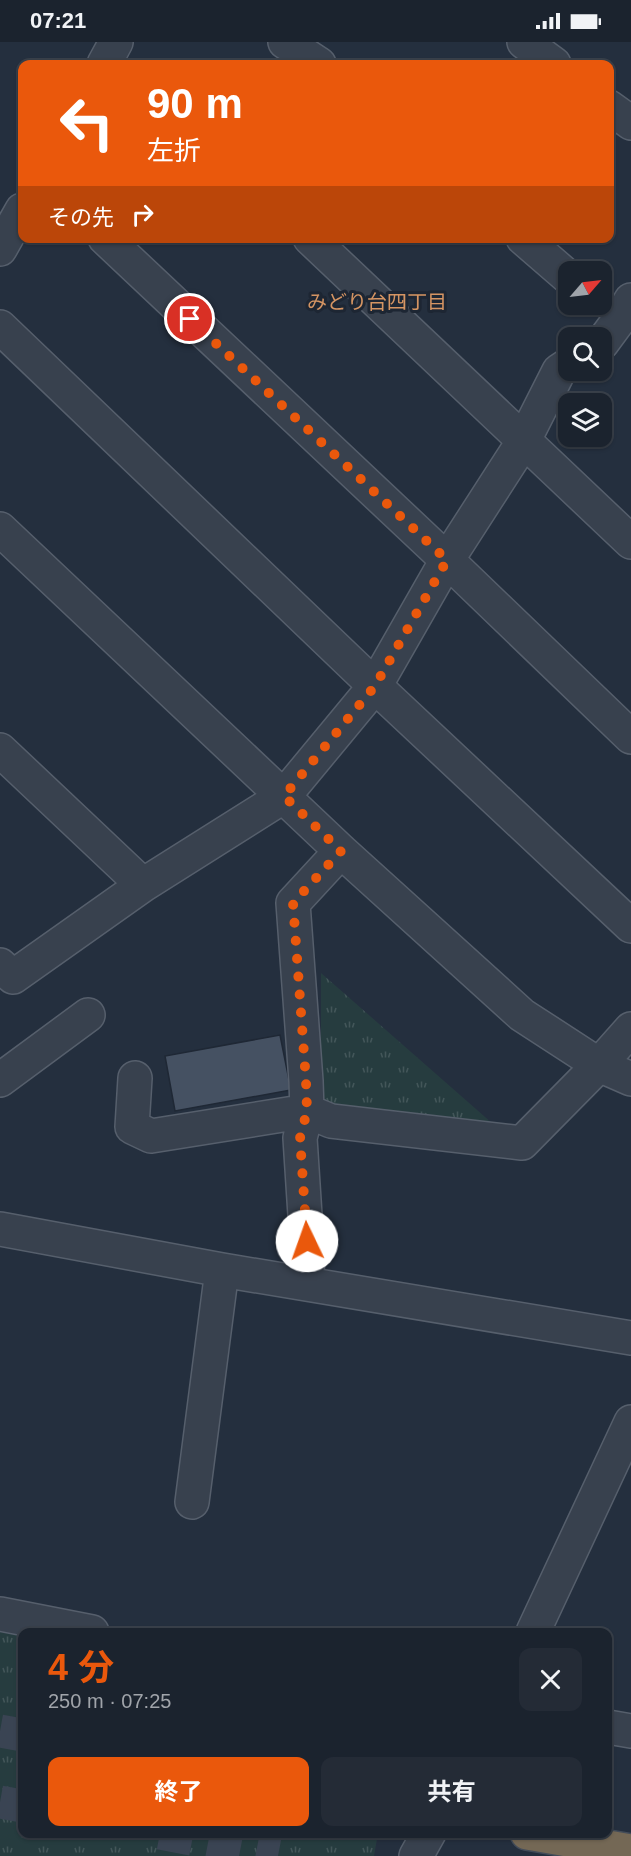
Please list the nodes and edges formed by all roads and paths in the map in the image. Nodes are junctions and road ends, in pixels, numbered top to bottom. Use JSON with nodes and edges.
{"nodes":[{"id":1,"x":285,"y":42,"type":"edge"},
{"id":2,"x":524,"y":42,"type":"edge"},
{"id":3,"x":321,"y":56,"type":"edge"},
{"id":4,"x":549,"y":60,"type":"edge"},
{"id":5,"x":614,"y":110,"type":"edge"},
{"id":6,"x":631,"y":123,"type":"edge"},
{"id":7,"x":18,"y":217,"type":"edge"},
{"id":8,"x":110,"y":243,"type":"edge"},
{"id":9,"x":315,"y":243,"type":"edge"},
{"id":10,"x":529,"y":243,"type":"edge"},
{"id":11,"x":0,"y":249,"type":"edge"},
{"id":12,"x":558,"y":268,"type":"edge"},
{"id":13,"x":0,"y":327,"type":"edge"},
{"id":14,"x":558,"y":374,"type":"edge"},
{"id":15,"x":523,"y":442,"type":"junction"},
{"id":16,"x":0,"y":529,"type":"edge"},
{"id":17,"x":631,"y":541,"type":"edge"},
{"id":18,"x":447,"y":560,"type":"junction"},
{"id":19,"x":375,"y":686,"type":"junction"},
{"id":20,"x":631,"y":737,"type":"edge"},
{"id":21,"x":0,"y":750,"type":"edge"},
{"id":22,"x":284,"y":796,"type":"junction"},
{"id":23,"x":341,"y":851,"type":"junction"},
{"id":24,"x":143,"y":885,"type":"junction"},
{"id":25,"x":631,"y":926,"type":"edge"},
{"id":26,"x":0,"y":965,"type":"edge"},
{"id":27,"x":88,"y":1015,"type":"dead end"},
{"id":28,"x":631,"y":1029,"type":"edge"},
{"id":29,"x":599,"y":1065,"type":"junction"},
{"id":30,"x":135,"y":1078,"type":"dead end"},
{"id":31,"x":631,"y":1079,"type":"edge"},
{"id":32,"x":0,"y":1080,"type":"edge"},
{"id":33,"x":307,"y":1111,"type":"junction"},
{"id":34,"x":0,"y":1229,"type":"edge"},
{"id":35,"x":222,"y":1270,"type":"junction"},
{"id":36,"x":305,"y":1283,"type":"junction"},
{"id":37,"x":631,"y":1338,"type":"edge"},
{"id":38,"x":631,"y":1422,"type":"edge"},
{"id":39,"x":192,"y":1502,"type":"dead end"},
{"id":40,"x":0,"y":1614,"type":"edge"},
{"id":41,"x":72,"y":1628,"type":"edge"},
{"id":42,"x":535,"y":1628,"type":"edge"},
{"id":43,"x":612,"y":1728,"type":"edge"},
{"id":44,"x":631,"y":1731,"type":"edge"},
{"id":45,"x":426,"y":1838,"type":"edge"},
{"id":46,"x":556,"y":1838,"type":"edge"},
{"id":47,"x":631,"y":1851,"type":"edge"},
{"id":48,"x":416,"y":1856,"type":"edge"}],
"edges":[{"from":1,"to":3,"type":"street"},
{"from":2,"to":4,"type":"street"},
{"from":5,"to":6,"type":"street"},
{"from":7,"to":11,"type":"street"},
{"from":8,"to":18,"type":"street"},
{"from":9,"to":15,"type":"street"},
{"from":10,"to":12,"type":"street"},
{"from":13,"to":19,"type":"street"},
{"from":14,"to":15,"type":"street"},
{"from":15,"to":17,"type":"street"},
{"from":15,"to":18,"type":"street"},
{"from":16,"to":22,"type":"street"},
{"from":18,"to":19,"type":"street"},
{"from":18,"to":20,"type":"street"},
{"from":19,"to":22,"type":"street"},
{"from":19,"to":25,"type":"street"},
{"from":21,"to":24,"type":"street"},
{"from":22,"to":23,"type":"street"},
{"from":22,"to":24,"type":"street"},
{"from":23,"to":29,"type":"street"},
{"from":23,"to":33,"type":"street"},
{"from":24,"to":26,"type":"street"},
{"from":27,"to":32,"type":"street"},
{"from":28,"to":29,"type":"street"},
{"from":29,"to":31,"type":"street"},
{"from":29,"to":33,"type":"street"},
{"from":30,"to":33,"type":"street"},
{"from":33,"to":36,"type":"street"},
{"from":34,"to":35,"type":"street"},
{"from":35,"to":36,"type":"street"},
{"from":35,"to":39,"type":"street"},
{"from":36,"to":37,"type":"street"},
{"from":38,"to":42,"type":"street"},
{"from":40,"to":41,"type":"street"},
{"from":43,"to":44,"type":"street"},
{"from":45,"to":48,"type":"street"},
{"from":46,"to":47,"type":"highway"}]}
